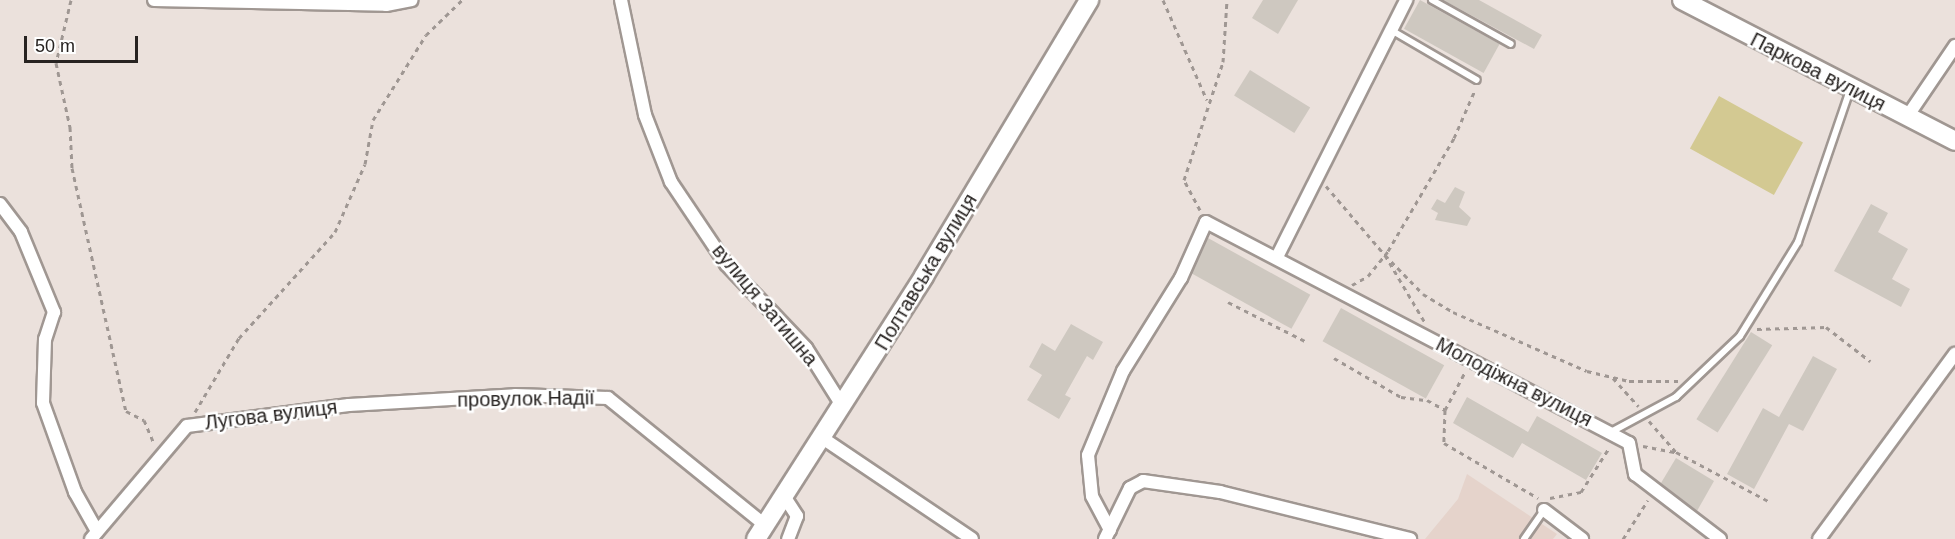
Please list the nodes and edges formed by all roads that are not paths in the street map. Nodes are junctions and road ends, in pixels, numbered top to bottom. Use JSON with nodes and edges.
{"nodes":[{"id":1,"x":154,"y":0,"type":"edge"},
{"id":2,"x":412,"y":0,"type":"edge"},
{"id":3,"x":621,"y":0,"type":"edge"},
{"id":4,"x":1089,"y":0,"type":"edge"},
{"id":5,"x":1406,"y":0,"type":"edge"},
{"id":6,"x":1432,"y":0,"type":"edge"},
{"id":7,"x":1682,"y":0,"type":"edge"},
{"id":8,"x":1391,"y":30,"type":"junction"},
{"id":9,"x":1511,"y":44,"type":"dead end"},
{"id":10,"x":1955,"y":46,"type":"edge"},
{"id":11,"x":1478,"y":80,"type":"road end"},
{"id":12,"x":1850,"y":90,"type":"junction"},
{"id":13,"x":1907,"y":117,"type":"junction"},
{"id":14,"x":1955,"y":141,"type":"edge"},
{"id":15,"x":0,"y":204,"type":"edge"},
{"id":16,"x":1276,"y":256,"type":"junction"},
{"id":17,"x":1955,"y":354,"type":"edge"},
{"id":18,"x":349,"y":405,"type":"joint"},
{"id":19,"x":843,"y":407,"type":"junction"},
{"id":20,"x":1614,"y":434,"type":"junction"},
{"id":21,"x":821,"y":437,"type":"junction"},
{"id":22,"x":784,"y":496,"type":"junction"},
{"id":23,"x":1542,"y":505,"type":"joint"},
{"id":24,"x":760,"y":532,"type":"edge"},
{"id":25,"x":1108,"y":534,"type":"edge"},
{"id":26,"x":94,"y":535,"type":"edge"},
{"id":27,"x":788,"y":539,"type":"edge"},
{"id":28,"x":972,"y":539,"type":"edge"},
{"id":29,"x":1410,"y":539,"type":"edge"},
{"id":30,"x":1524,"y":539,"type":"edge"},
{"id":31,"x":1582,"y":539,"type":"edge"},
{"id":32,"x":1720,"y":539,"type":"edge"},
{"id":33,"x":1819,"y":539,"type":"edge"}],
"edges":[{"from":1,"to":2,"type":"street"},
{"from":3,"to":19,"type":"street","name":"вулиця Затишна"},
{"from":4,"to":19,"type":"street","name":"Полтавська вулиця"},
{"from":5,"to":8,"type":"street"},
{"from":6,"to":9,"type":"lane"},
{"from":7,"to":12,"type":"street","name":"Паркова вулиця"},
{"from":8,"to":11,"type":"lane"},
{"from":8,"to":16,"type":"street"},
{"from":10,"to":13,"type":"street"},
{"from":12,"to":13,"type":"street","name":"Паркова вулиця"},
{"from":12,"to":20,"type":"lane"},
{"from":13,"to":14,"type":"street","name":"Паркова вулиця"},
{"from":15,"to":26,"type":"street","name":"Лугова вулиця"},
{"from":16,"to":20,"type":"street","name":"Молодіжна вулиця"},
{"from":16,"to":25,"type":"street","name":"Молодіжна вулиця"},
{"from":17,"to":33,"type":"street"},
{"from":18,"to":24,"type":"street","name":"провулок Надії"},
{"from":18,"to":26,"type":"street","name":"Лугова вулиця"},
{"from":19,"to":21,"type":"street","name":"Полтавська вулиця"},
{"from":20,"to":32,"type":"street","name":"Молодіжна вулиця"},
{"from":21,"to":22,"type":"street","name":"Полтавська вулиця"},
{"from":21,"to":28,"type":"street"},
{"from":22,"to":24,"type":"street","name":"Полтавська вулиця"},
{"from":22,"to":27,"type":"street"},
{"from":23,"to":30,"type":"lane"},
{"from":23,"to":31,"type":"street"},
{"from":25,"to":29,"type":"street"}]}
